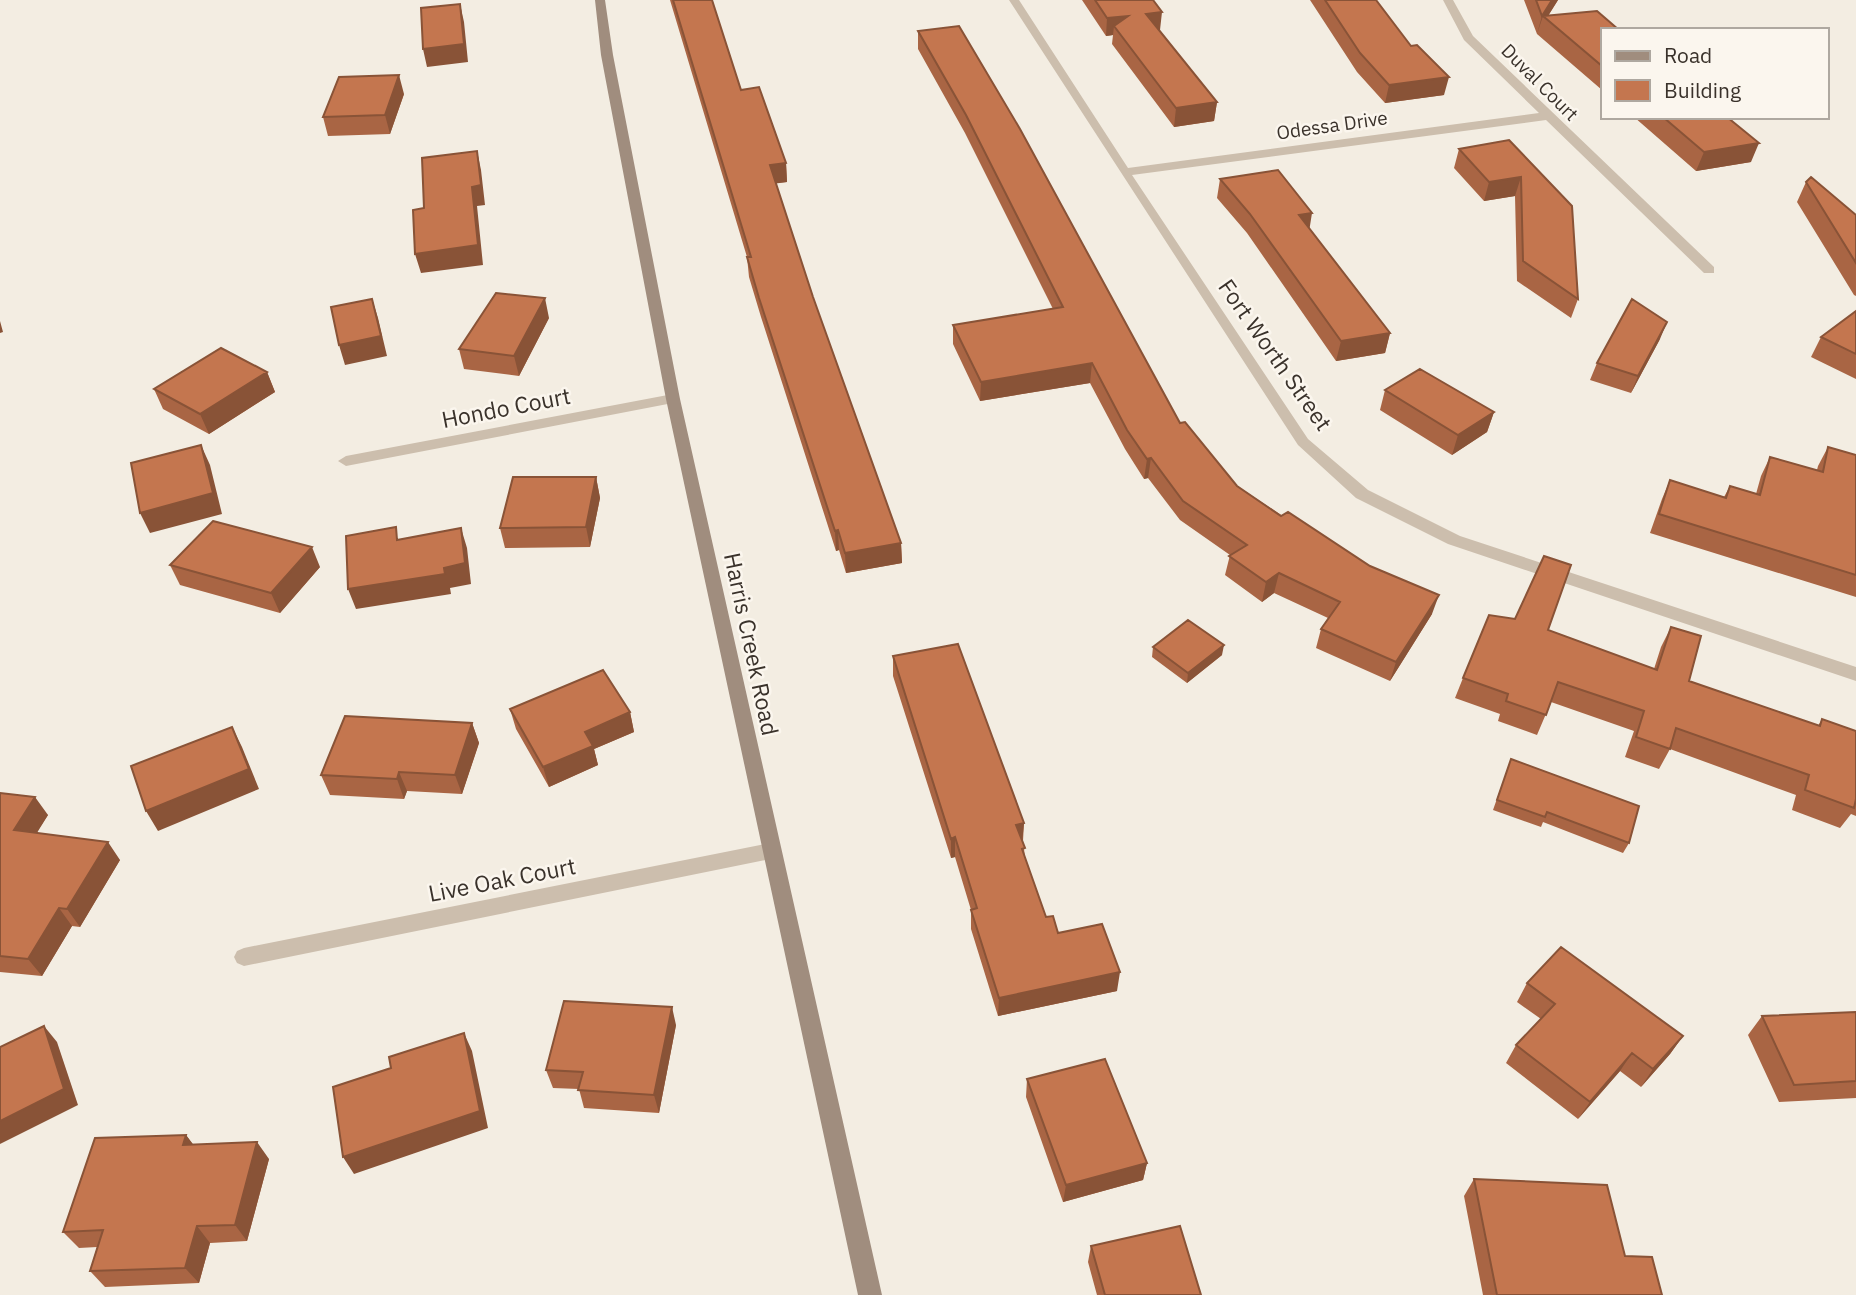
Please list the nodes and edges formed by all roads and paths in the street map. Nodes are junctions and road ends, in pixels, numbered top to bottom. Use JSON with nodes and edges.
{"nodes":[{"id":1,"x":600,"y":0,"type":"edge"},
{"id":2,"x":1014,"y":0,"type":"edge"},
{"id":3,"x":1448,"y":0,"type":"edge"},
{"id":4,"x":1546,"y":116,"type":"junction"},
{"id":5,"x":1124,"y":172,"type":"junction"},
{"id":6,"x":1709,"y":270,"type":"dead end"},
{"id":7,"x":673,"y":399,"type":"junction"},
{"id":8,"x":346,"y":461,"type":"dead end"},
{"id":9,"x":1856,"y":674,"type":"edge"},
{"id":10,"x":770,"y":851,"type":"junction"},
{"id":11,"x":244,"y":957,"type":"dead end"},
{"id":12,"x":870,"y":1295,"type":"edge"}],
"edges":[{"from":1,"to":7,"type":"street","name":"Harris Creek Road"},
{"from":2,"to":5,"type":"street","name":"Fort Worth Street"},
{"from":3,"to":4,"type":"street","name":"Duval Court"},
{"from":4,"to":5,"type":"street","name":"Odessa Drive"},
{"from":4,"to":6,"type":"street","name":"Duval Court"},
{"from":5,"to":9,"type":"street","name":"Fort Worth Street"},
{"from":7,"to":8,"type":"street","name":"Hondo Court"},
{"from":7,"to":10,"type":"street","name":"Harris Creek Road"},
{"from":10,"to":11,"type":"street","name":"Live Oak Court"},
{"from":10,"to":12,"type":"street","name":"Harris Creek Road"}]}
